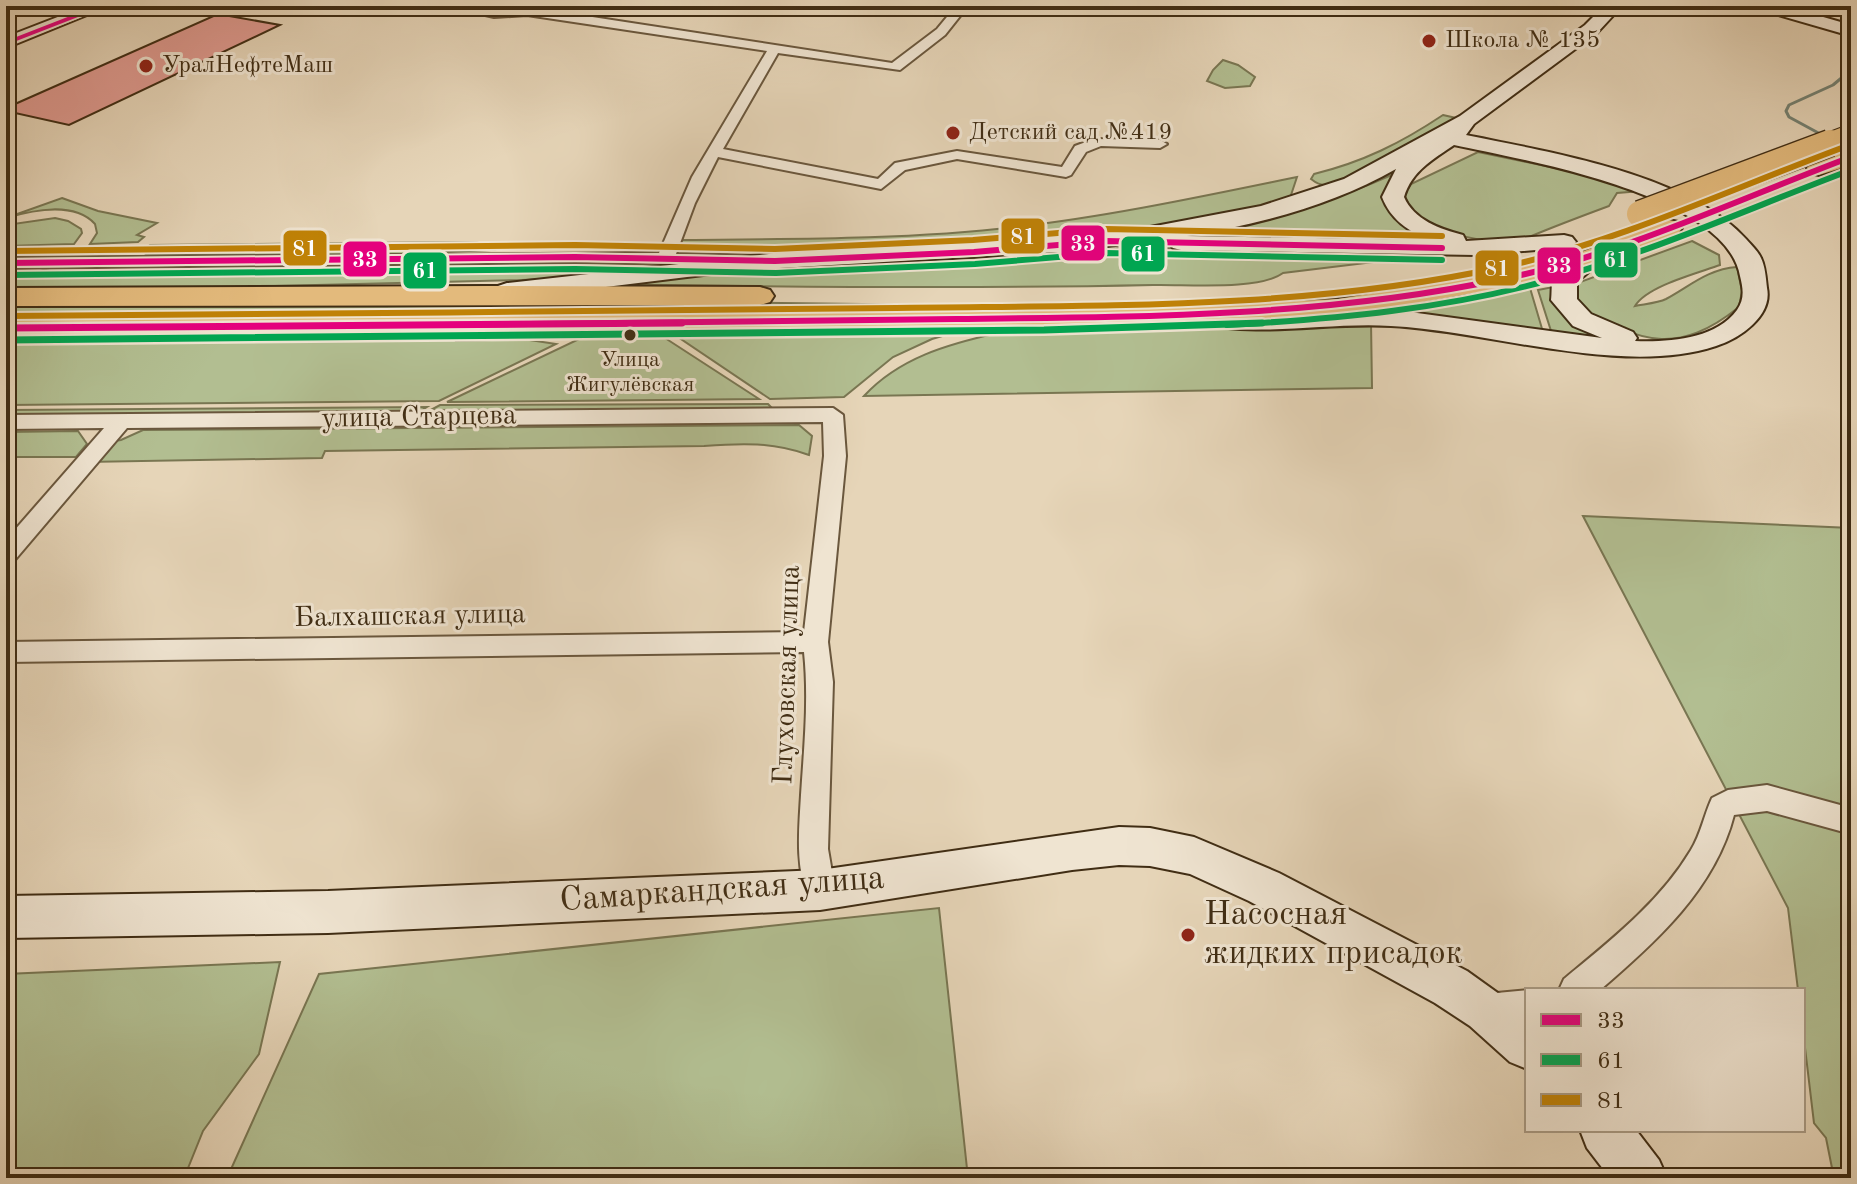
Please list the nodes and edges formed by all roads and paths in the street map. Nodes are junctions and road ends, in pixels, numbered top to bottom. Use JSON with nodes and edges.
{"nodes":[{"id":1,"x":101,"y":6,"type":"edge"},
{"id":2,"x":452,"y":6,"type":"edge"},
{"id":3,"x":962,"y":6,"type":"edge"},
{"id":4,"x":1767,"y":6,"type":"edge"},
{"id":5,"x":1789,"y":6,"type":"edge"},
{"id":6,"x":531,"y":8,"type":"edge"},
{"id":7,"x":1614,"y":9,"type":"edge"},
{"id":8,"x":1851,"y":24,"type":"edge"},
{"id":9,"x":1851,"y":31,"type":"edge"},
{"id":10,"x":6,"y":43,"type":"edge"},
{"id":11,"x":775,"y":48,"type":"junction"},
{"id":12,"x":1460,"y":129,"type":"junction"},
{"id":13,"x":1851,"y":135,"type":"edge"},
{"id":14,"x":1160,"y":144,"type":"dead end"},
{"id":15,"x":715,"y":152,"type":"junction"},
{"id":16,"x":1851,"y":157,"type":"edge"},
{"id":17,"x":1106,"y":241,"type":"junction"},
{"id":18,"x":1564,"y":242,"type":"junction"},
{"id":19,"x":1498,"y":247,"type":"junction"},
{"id":20,"x":1594,"y":257,"type":"junction"},
{"id":21,"x":666,"y":258,"type":"junction"},
{"id":22,"x":775,"y":261,"type":"junction"},
{"id":23,"x":6,"y":263,"type":"edge"},
{"id":24,"x":487,"y":294,"type":"junction"},
{"id":25,"x":6,"y":297,"type":"edge"},
{"id":26,"x":1175,"y":316,"type":"junction"},
{"id":27,"x":6,"y":328,"type":"edge"},
{"id":28,"x":1696,"y":344,"type":"junction"},
{"id":29,"x":833,"y":415,"type":"joint"},
{"id":30,"x":121,"y":421,"type":"junction"},
{"id":31,"x":6,"y":422,"type":"edge"},
{"id":32,"x":6,"y":555,"type":"edge"},
{"id":33,"x":815,"y":642,"type":"junction"},
{"id":34,"x":6,"y":652,"type":"edge"},
{"id":35,"x":1851,"y":821,"type":"edge"},
{"id":36,"x":820,"y":890,"type":"junction"},
{"id":37,"x":6,"y":917,"type":"edge"},
{"id":38,"x":1577,"y":988,"type":"edge"},
{"id":39,"x":1507,"y":1008,"type":"edge"},
{"id":40,"x":1525,"y":1041,"type":"edge"},
{"id":41,"x":1606,"y":1132,"type":"edge"},
{"id":42,"x":1641,"y":1178,"type":"edge"}],
"edges":[{"from":1,"to":10,"type":"main road"},
{"from":2,"to":6,"type":"street"},
{"from":3,"to":11,"type":"street"},
{"from":4,"to":9,"type":"main road"},
{"from":5,"to":8,"type":"main road"},
{"from":6,"to":11,"type":"street"},
{"from":7,"to":12,"type":"main road"},
{"from":11,"to":15,"type":"street"},
{"from":12,"to":17,"type":"main road"},
{"from":12,"to":19,"type":"main road"},
{"from":12,"to":28,"type":"main road"},
{"from":13,"to":18,"type":"main road","bridge":true},
{"from":14,"to":15,"type":"street"},
{"from":15,"to":21,"type":"street"},
{"from":16,"to":20,"type":"main road"},
{"from":17,"to":19,"type":"main road"},
{"from":17,"to":22,"type":"main road"},
{"from":18,"to":19,"type":"main road"},
{"from":18,"to":24,"type":"main road"},
{"from":20,"to":26,"type":"main road"},
{"from":20,"to":28,"type":"main road"},
{"from":21,"to":22,"type":"street"},
{"from":21,"to":23,"type":"street"},
{"from":22,"to":24,"type":"main road"},
{"from":24,"to":25,"type":"main road"},
{"from":26,"to":27,"type":"main road"},
{"from":26,"to":28,"type":"main road"},
{"from":29,"to":30,"type":"street","name":"улица Старцева"},
{"from":29,"to":33,"type":"street","name":"Глуховская улица"},
{"from":30,"to":31,"type":"street","name":"улица Старцева"},
{"from":30,"to":32,"type":"street"},
{"from":33,"to":34,"type":"street","name":"Балхашская улица"},
{"from":33,"to":36,"type":"street","name":"Глуховская улица"},
{"from":35,"to":38,"type":"street"},
{"from":36,"to":37,"type":"main road","name":"Самаркандская улица"},
{"from":36,"to":39,"type":"main road","name":"Самаркандская улица"},
{"from":39,"to":40,"type":"main road","name":"Самаркандская улица"},
{"from":41,"to":42,"type":"main road"}]}
